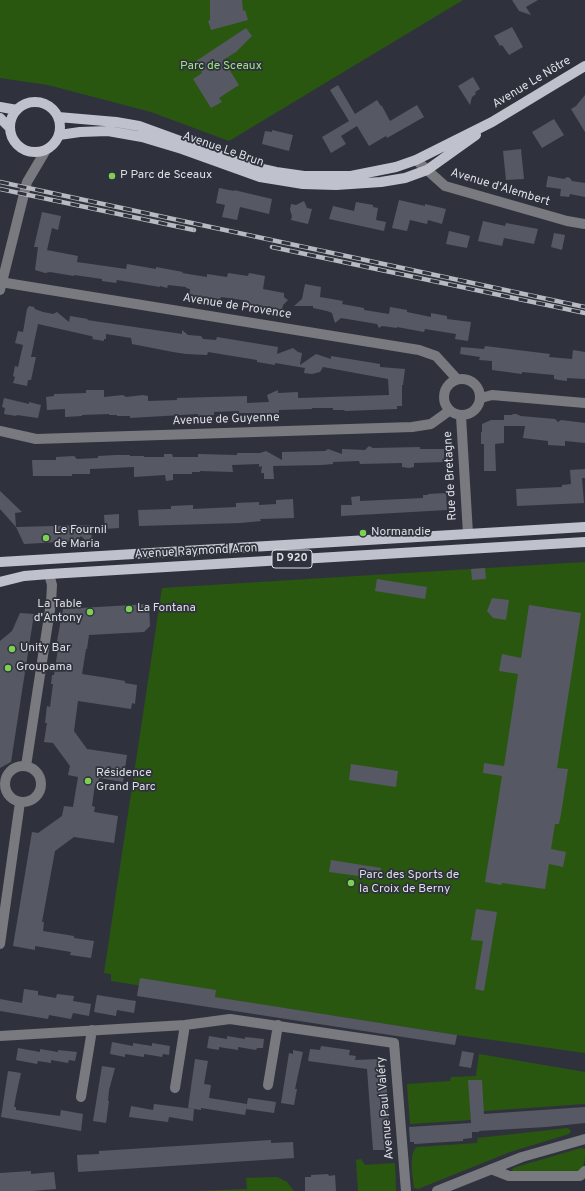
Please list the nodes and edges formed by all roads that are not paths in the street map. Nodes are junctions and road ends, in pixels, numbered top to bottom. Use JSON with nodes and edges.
{"nodes":[{"id":1,"x":585,"y":66,"type":"edge"},
{"id":2,"x":0,"y":107,"type":"edge"},
{"id":3,"x":17,"y":110,"type":"junction"},
{"id":4,"x":58,"y":117,"type":"junction"},
{"id":5,"x":0,"y":118,"type":"edge"},
{"id":6,"x":492,"y":122,"type":"junction"},
{"id":7,"x":10,"y":128,"type":"junction"},
{"id":8,"x":59,"y":135,"type":"junction"},
{"id":9,"x":46,"y":150,"type":"junction"},
{"id":10,"x":416,"y":160,"type":"junction"},
{"id":11,"x":427,"y":170,"type":"junction"},
{"id":12,"x":585,"y":224,"type":"edge"},
{"id":13,"x":1,"y":285,"type":"edge"},
{"id":14,"x":457,"y":379,"type":"junction"},
{"id":15,"x":480,"y":398,"type":"junction"},
{"id":16,"x":585,"y":403,"type":"edge"},
{"id":17,"x":449,"y":411,"type":"junction"},
{"id":18,"x":460,"y":416,"type":"junction"},
{"id":19,"x":0,"y":431,"type":"edge"},
{"id":20,"x":585,"y":527,"type":"edge"},
{"id":21,"x":468,"y":534,"type":"junction"},
{"id":22,"x":585,"y":542,"type":"edge"},
{"id":23,"x":0,"y":562,"type":"edge"},
{"id":24,"x":49,"y":574,"type":"junction"},
{"id":25,"x":0,"y":582,"type":"edge"},
{"id":26,"x":26,"y":766,"type":"junction"},
{"id":27,"x":20,"y":802,"type":"junction"},
{"id":28,"x":0,"y":944,"type":"edge"},
{"id":29,"x":185,"y":1025,"type":"junction"},
{"id":30,"x":278,"y":1025,"type":"junction"},
{"id":31,"x":92,"y":1030,"type":"junction"},
{"id":32,"x":0,"y":1036,"type":"edge"},
{"id":33,"x":268,"y":1085,"type":"dead end"},
{"id":34,"x":175,"y":1088,"type":"dead end"},
{"id":35,"x":81,"y":1097,"type":"dead end"},
{"id":36,"x":585,"y":1139,"type":"edge"},
{"id":37,"x":491,"y":1169,"type":"junction"},
{"id":38,"x":585,"y":1171,"type":"edge"},
{"id":39,"x":406,"y":1191,"type":"edge"},
{"id":40,"x":437,"y":1191,"type":"edge"}],
"edges":[{"from":1,"to":6,"type":"main road","name":"Avenue Le Nôtre"},
{"from":2,"to":3,"type":"main road"},
{"from":3,"to":4,"type":"main road"},
{"from":3,"to":7,"type":"main road"},
{"from":4,"to":8,"type":"main road"},
{"from":4,"to":10,"type":"main road","name":"Avenue Le Brun"},
{"from":5,"to":7,"type":"main road"},
{"from":6,"to":10,"type":"main road","name":"Avenue Le Nôtre"},
{"from":6,"to":11,"type":"main road","name":"Avenue Le Nôtre"},
{"from":7,"to":9,"type":"main road"},
{"from":8,"to":9,"type":"main road"},
{"from":8,"to":11,"type":"main road","name":"Avenue Le Brun"},
{"from":9,"to":13,"type":"street"},
{"from":10,"to":11,"type":"street","name":"Avenue d'Alembert"},
{"from":11,"to":12,"type":"street","name":"Avenue d'Alembert"},
{"from":13,"to":14,"type":"street","name":"Avenue de Provence"},
{"from":14,"to":15,"type":"street"},
{"from":14,"to":17,"type":"street"},
{"from":15,"to":16,"type":"street"},
{"from":15,"to":18,"type":"street"},
{"from":17,"to":18,"type":"street"},
{"from":17,"to":19,"type":"street","name":"Avenue de Guyenne"},
{"from":18,"to":21,"type":"street","name":"Rue de Bretagne"},
{"from":20,"to":21,"type":"main road","name":"Avenue Raymond Aron","number":"D 920"},
{"from":21,"to":23,"type":"main road","name":"Avenue Raymond Aron","number":"D 920"},
{"from":22,"to":24,"type":"main road","name":"Avenue Raymond Aron","number":"D 920"},
{"from":24,"to":25,"type":"main road","name":"Avenue Raymond Aron","number":"D 920"},
{"from":24,"to":26,"type":"street"},
{"from":26,"to":27,"type":"street"},
{"from":26,"to":27,"type":"street"},
{"from":27,"to":28,"type":"street"},
{"from":29,"to":30,"type":"street","name":"Avenue Paul Valéry"},
{"from":29,"to":31,"type":"street","name":"Avenue Paul Valéry"},
{"from":29,"to":34,"type":"street"},
{"from":30,"to":33,"type":"street"},
{"from":30,"to":39,"type":"street","name":"Avenue Paul Valéry"},
{"from":31,"to":32,"type":"street","name":"Avenue Paul Valéry"},
{"from":31,"to":35,"type":"street"},
{"from":36,"to":37,"type":"street"},
{"from":37,"to":38,"type":"street"},
{"from":37,"to":40,"type":"street"}]}
